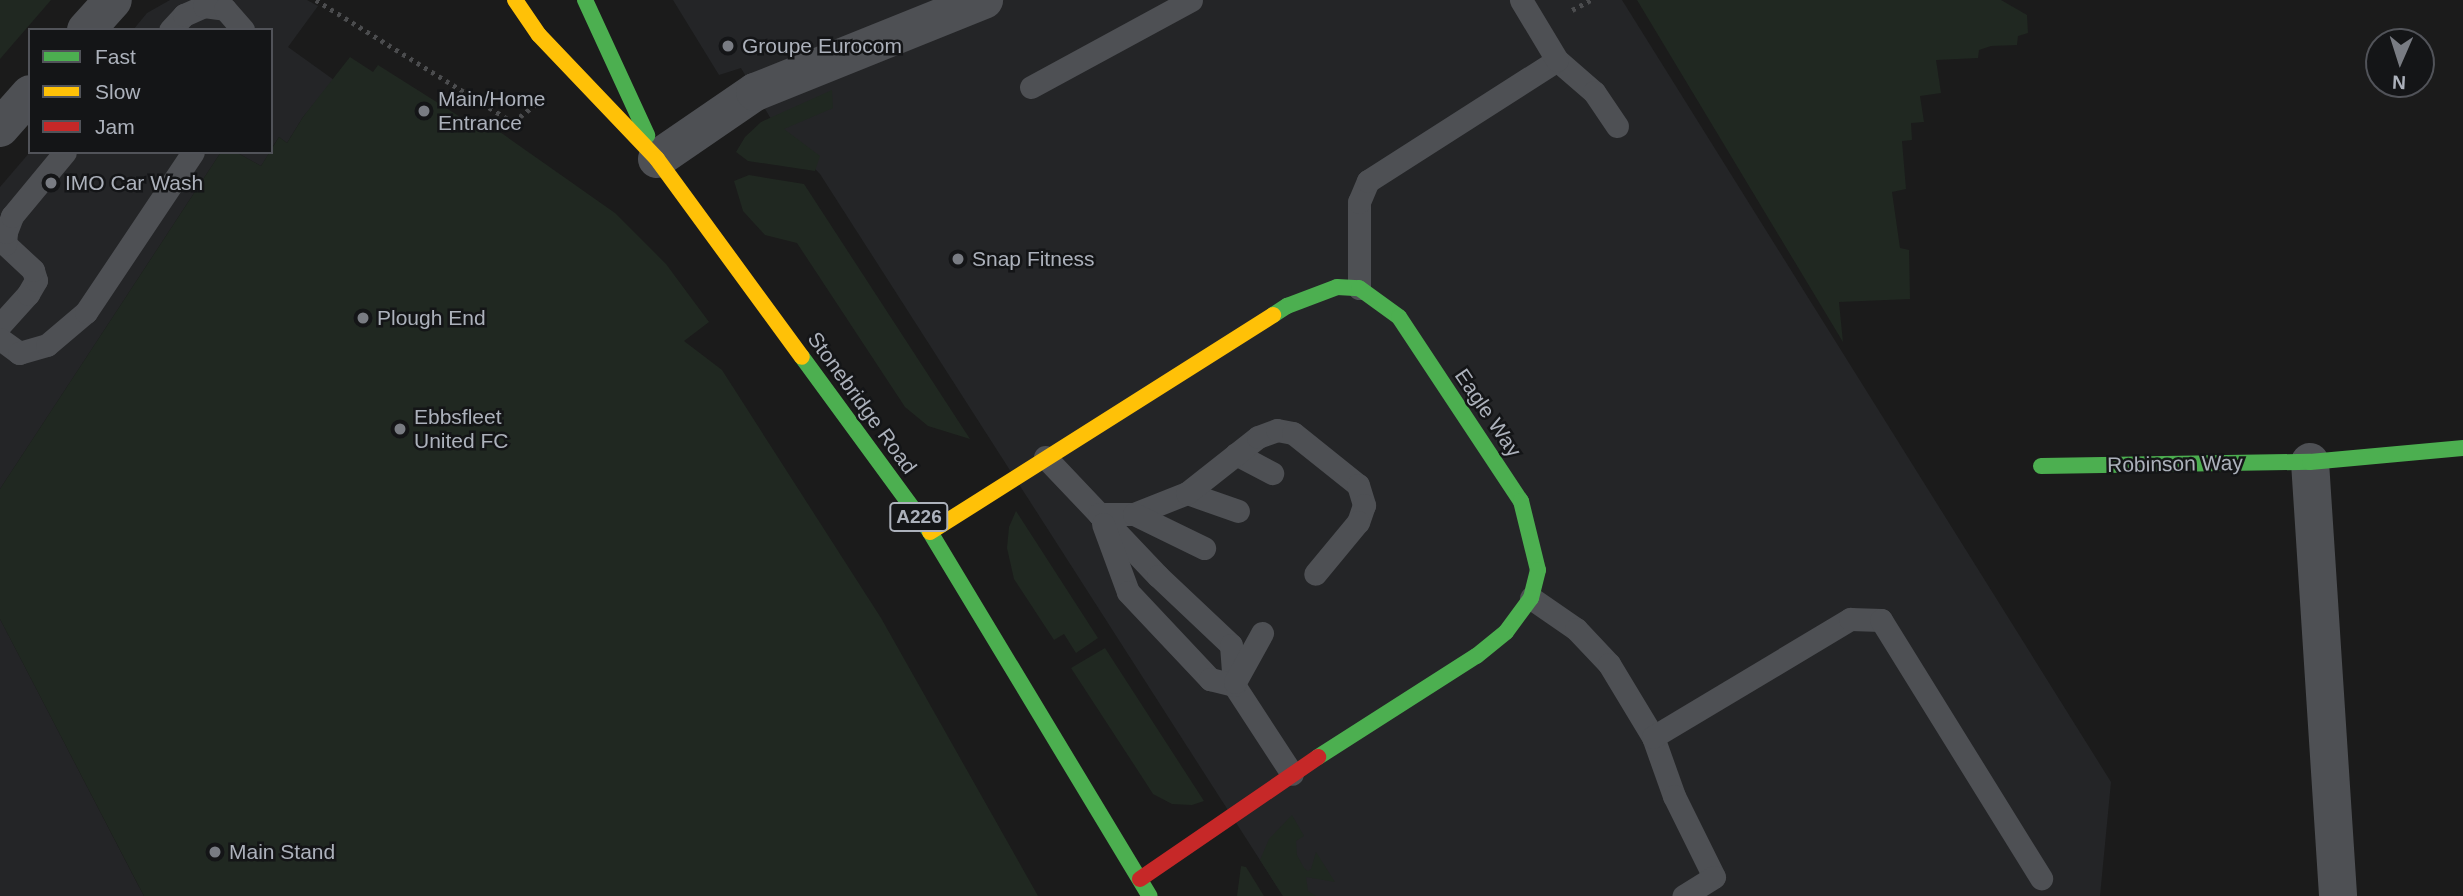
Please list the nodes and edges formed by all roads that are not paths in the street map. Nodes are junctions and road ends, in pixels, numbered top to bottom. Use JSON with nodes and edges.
{"nodes":[{"id":1,"x":113,"y":0,"type":"edge"},
{"id":2,"x":515,"y":0,"type":"edge"},
{"id":3,"x":586,"y":0,"type":"edge"},
{"id":4,"x":984,"y":0,"type":"edge"},
{"id":5,"x":1191,"y":0,"type":"edge"},
{"id":6,"x":1521,"y":0,"type":"edge"},
{"id":7,"x":88,"y":28,"type":"edge"},
{"id":8,"x":172,"y":28,"type":"edge"},
{"id":9,"x":241,"y":28,"type":"edge"},
{"id":10,"x":1557,"y":60,"type":"junction"},
{"id":11,"x":1031,"y":87,"type":"dead end"},
{"id":12,"x":28,"y":96,"type":"edge"},
{"id":13,"x":1617,"y":127,"type":"dead end"},
{"id":14,"x":0,"y":128,"type":"edge"},
{"id":15,"x":63,"y":154,"type":"edge"},
{"id":16,"x":192,"y":154,"type":"edge"},
{"id":17,"x":657,"y":159,"type":"junction"},
{"id":18,"x":1359,"y":288,"type":"junction"},
{"id":19,"x":0,"y":325,"type":"edge"},
{"id":20,"x":0,"y":340,"type":"edge"},
{"id":21,"x":2463,"y":448,"type":"edge"},
{"id":22,"x":1236,"y":454,"type":"junction"},
{"id":23,"x":1045,"y":457,"type":"junction"},
{"id":24,"x":2310,"y":462,"type":"junction"},
{"id":25,"x":2041,"y":466,"type":"dead end"},
{"id":26,"x":1272,"y":473,"type":"dead end"},
{"id":27,"x":1187,"y":494,"type":"junction"},
{"id":28,"x":1238,"y":510,"type":"dead end"},
{"id":29,"x":1099,"y":514,"type":"junction"},
{"id":30,"x":1134,"y":514,"type":"junction"},
{"id":31,"x":930,"y":532,"type":"junction"},
{"id":32,"x":1204,"y":548,"type":"dead end"},
{"id":33,"x":1315,"y":574,"type":"dead end"},
{"id":34,"x":1531,"y":598,"type":"junction"},
{"id":35,"x":1262,"y":633,"type":"dead end"},
{"id":36,"x":1234,"y":685,"type":"junction"},
{"id":37,"x":1653,"y":737,"type":"junction"},
{"id":38,"x":1292,"y":775,"type":"junction"},
{"id":39,"x":2041,"y":878,"type":"dead end"},
{"id":40,"x":1140,"y":879,"type":"junction"},
{"id":41,"x":1150,"y":896,"type":"edge"},
{"id":42,"x":1684,"y":896,"type":"edge"},
{"id":43,"x":2339,"y":896,"type":"edge"}],
"edges":[{"from":1,"to":7,"type":"street"},
{"from":2,"to":17,"type":"street","name":"Stonebridge Road","number":"A226"},
{"from":3,"to":17,"type":"street","name":"Stonebridge Road","number":"A226"},
{"from":4,"to":17,"type":"street"},
{"from":5,"to":11,"type":"lane"},
{"from":6,"to":10,"type":"lane"},
{"from":8,"to":9,"type":"lane"},
{"from":10,"to":13,"type":"lane"},
{"from":10,"to":18,"type":"lane"},
{"from":12,"to":14,"type":"street"},
{"from":15,"to":19,"type":"lane"},
{"from":16,"to":20,"type":"lane"},
{"from":17,"to":31,"type":"street","name":"Stonebridge Road","number":"A226"},
{"from":18,"to":23,"type":"street"},
{"from":18,"to":34,"type":"street","name":"Eagle Way"},
{"from":21,"to":24,"type":"street","name":"Robinson Way"},
{"from":22,"to":26,"type":"lane"},
{"from":22,"to":27,"type":"lane"},
{"from":22,"to":33,"type":"lane"},
{"from":23,"to":29,"type":"lane"},
{"from":23,"to":31,"type":"street"},
{"from":24,"to":25,"type":"street","name":"Robinson Way"},
{"from":24,"to":43,"type":"street"},
{"from":27,"to":28,"type":"lane"},
{"from":27,"to":30,"type":"lane"},
{"from":29,"to":30,"type":"lane"},
{"from":29,"to":36,"type":"lane"},
{"from":29,"to":36,"type":"lane"},
{"from":30,"to":32,"type":"lane"},
{"from":31,"to":40,"type":"street","name":"Stonebridge Road","number":"A226"},
{"from":34,"to":37,"type":"lane"},
{"from":34,"to":38,"type":"street","name":"Eagle Way"},
{"from":35,"to":36,"type":"lane"},
{"from":36,"to":38,"type":"lane"},
{"from":37,"to":39,"type":"lane"},
{"from":37,"to":42,"type":"lane"},
{"from":38,"to":40,"type":"street","name":"Eagle Way"},
{"from":40,"to":41,"type":"street","name":"Stonebridge Road","number":"A226"}]}
